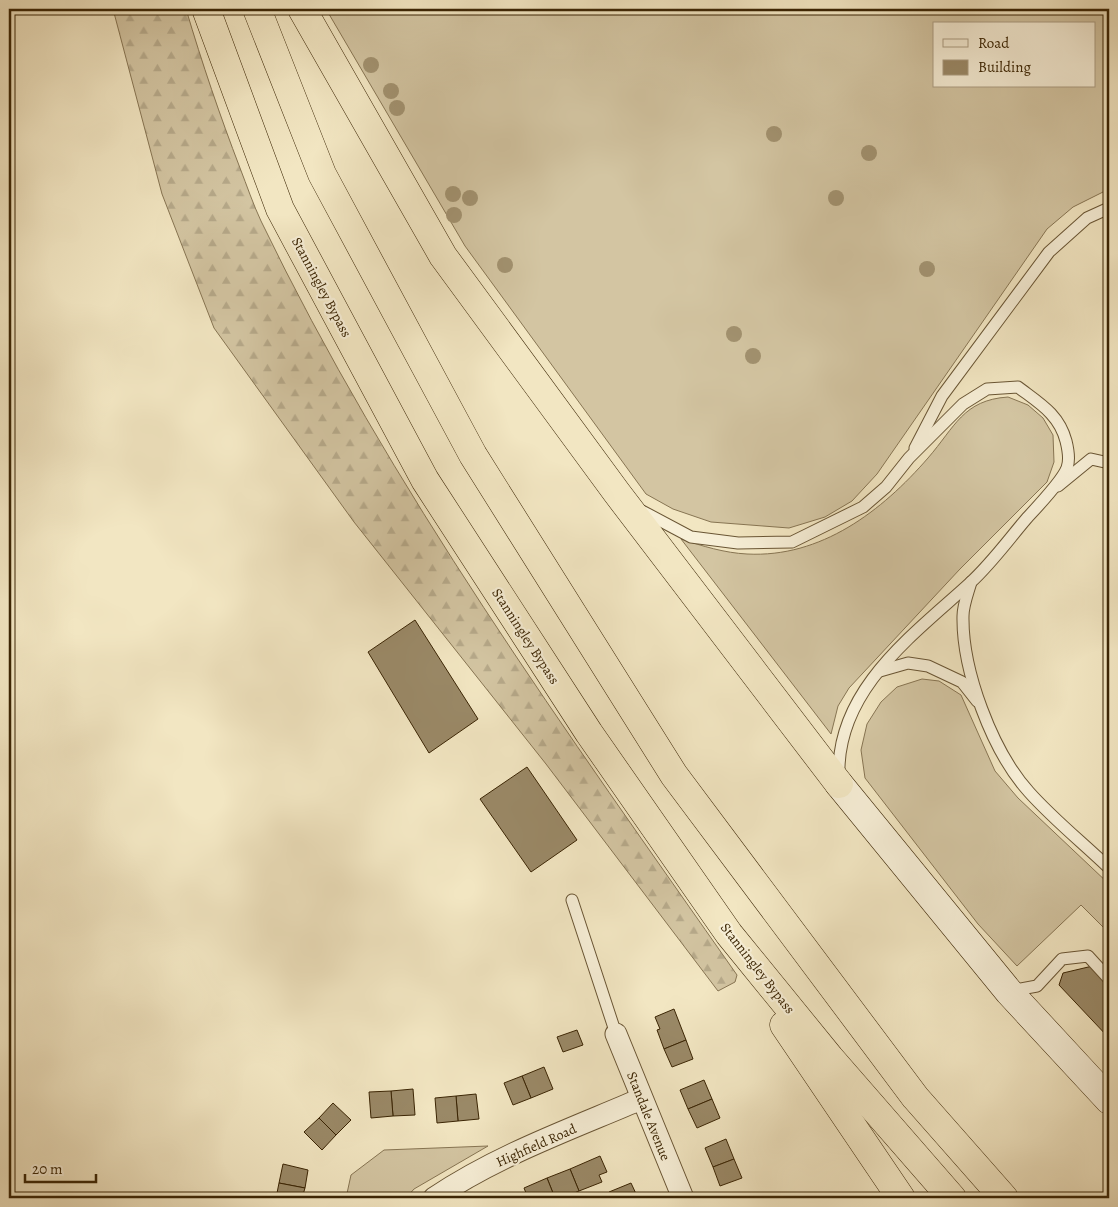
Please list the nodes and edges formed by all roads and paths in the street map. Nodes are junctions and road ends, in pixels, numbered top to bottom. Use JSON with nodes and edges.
{"nodes":[{"id":1,"x":206,"y":9,"type":"edge"},
{"id":2,"x":257,"y":9,"type":"edge"},
{"id":3,"x":302,"y":9,"type":"edge"},
{"id":4,"x":1109,"y":208,"type":"edge"},
{"id":5,"x":909,"y":458,"type":"junction"},
{"id":6,"x":1109,"y":463,"type":"edge"},
{"id":7,"x":617,"y":492,"type":"junction"},
{"id":8,"x":1046,"y":497,"type":"junction"},
{"id":9,"x":971,"y":582,"type":"junction"},
{"id":10,"x":880,"y":671,"type":"junction"},
{"id":11,"x":981,"y":707,"type":"junction"},
{"id":12,"x":839,"y":784,"type":"junction"},
{"id":13,"x":1109,"y":868,"type":"edge"},
{"id":14,"x":572,"y":900,"type":"dead end"},
{"id":15,"x":730,"y":934,"type":"junction"},
{"id":16,"x":1109,"y":979,"type":"edge"},
{"id":17,"x":1009,"y":992,"type":"junction"},
{"id":18,"x":616,"y":1034,"type":"joint"},
{"id":19,"x":641,"y":1099,"type":"junction"},
{"id":20,"x":1109,"y":1100,"type":"edge"},
{"id":21,"x":434,"y":1198,"type":"edge"},
{"id":22,"x":683,"y":1198,"type":"edge"},
{"id":23,"x":901,"y":1198,"type":"edge"},
{"id":24,"x":952,"y":1198,"type":"edge"},
{"id":25,"x":1004,"y":1198,"type":"edge"}],
"edges":[{"from":1,"to":15,"type":"highway","name":"Stanningley Bypass"},
{"from":2,"to":25,"type":"highway"},
{"from":3,"to":7,"type":"highway"},
{"from":4,"to":5,"type":"lane"},
{"from":5,"to":7,"type":"lane"},
{"from":5,"to":8,"type":"lane"},
{"from":6,"to":8,"type":"lane"},
{"from":7,"to":12,"type":"highway"},
{"from":8,"to":9,"type":"lane"},
{"from":9,"to":10,"type":"lane"},
{"from":9,"to":11,"type":"lane"},
{"from":10,"to":11,"type":"lane"},
{"from":10,"to":12,"type":"lane"},
{"from":11,"to":13,"type":"lane"},
{"from":12,"to":17,"type":"main road"},
{"from":14,"to":18,"type":"lane"},
{"from":15,"to":23,"type":"highway"},
{"from":15,"to":24,"type":"highway","name":"Stanningley Bypass"},
{"from":16,"to":17,"type":"lane"},
{"from":17,"to":20,"type":"main road"},
{"from":18,"to":19,"type":"street","name":"Standale Avenue"},
{"from":19,"to":21,"type":"street","name":"Highfield Road"},
{"from":19,"to":22,"type":"street","name":"Standale Avenue"}]}
